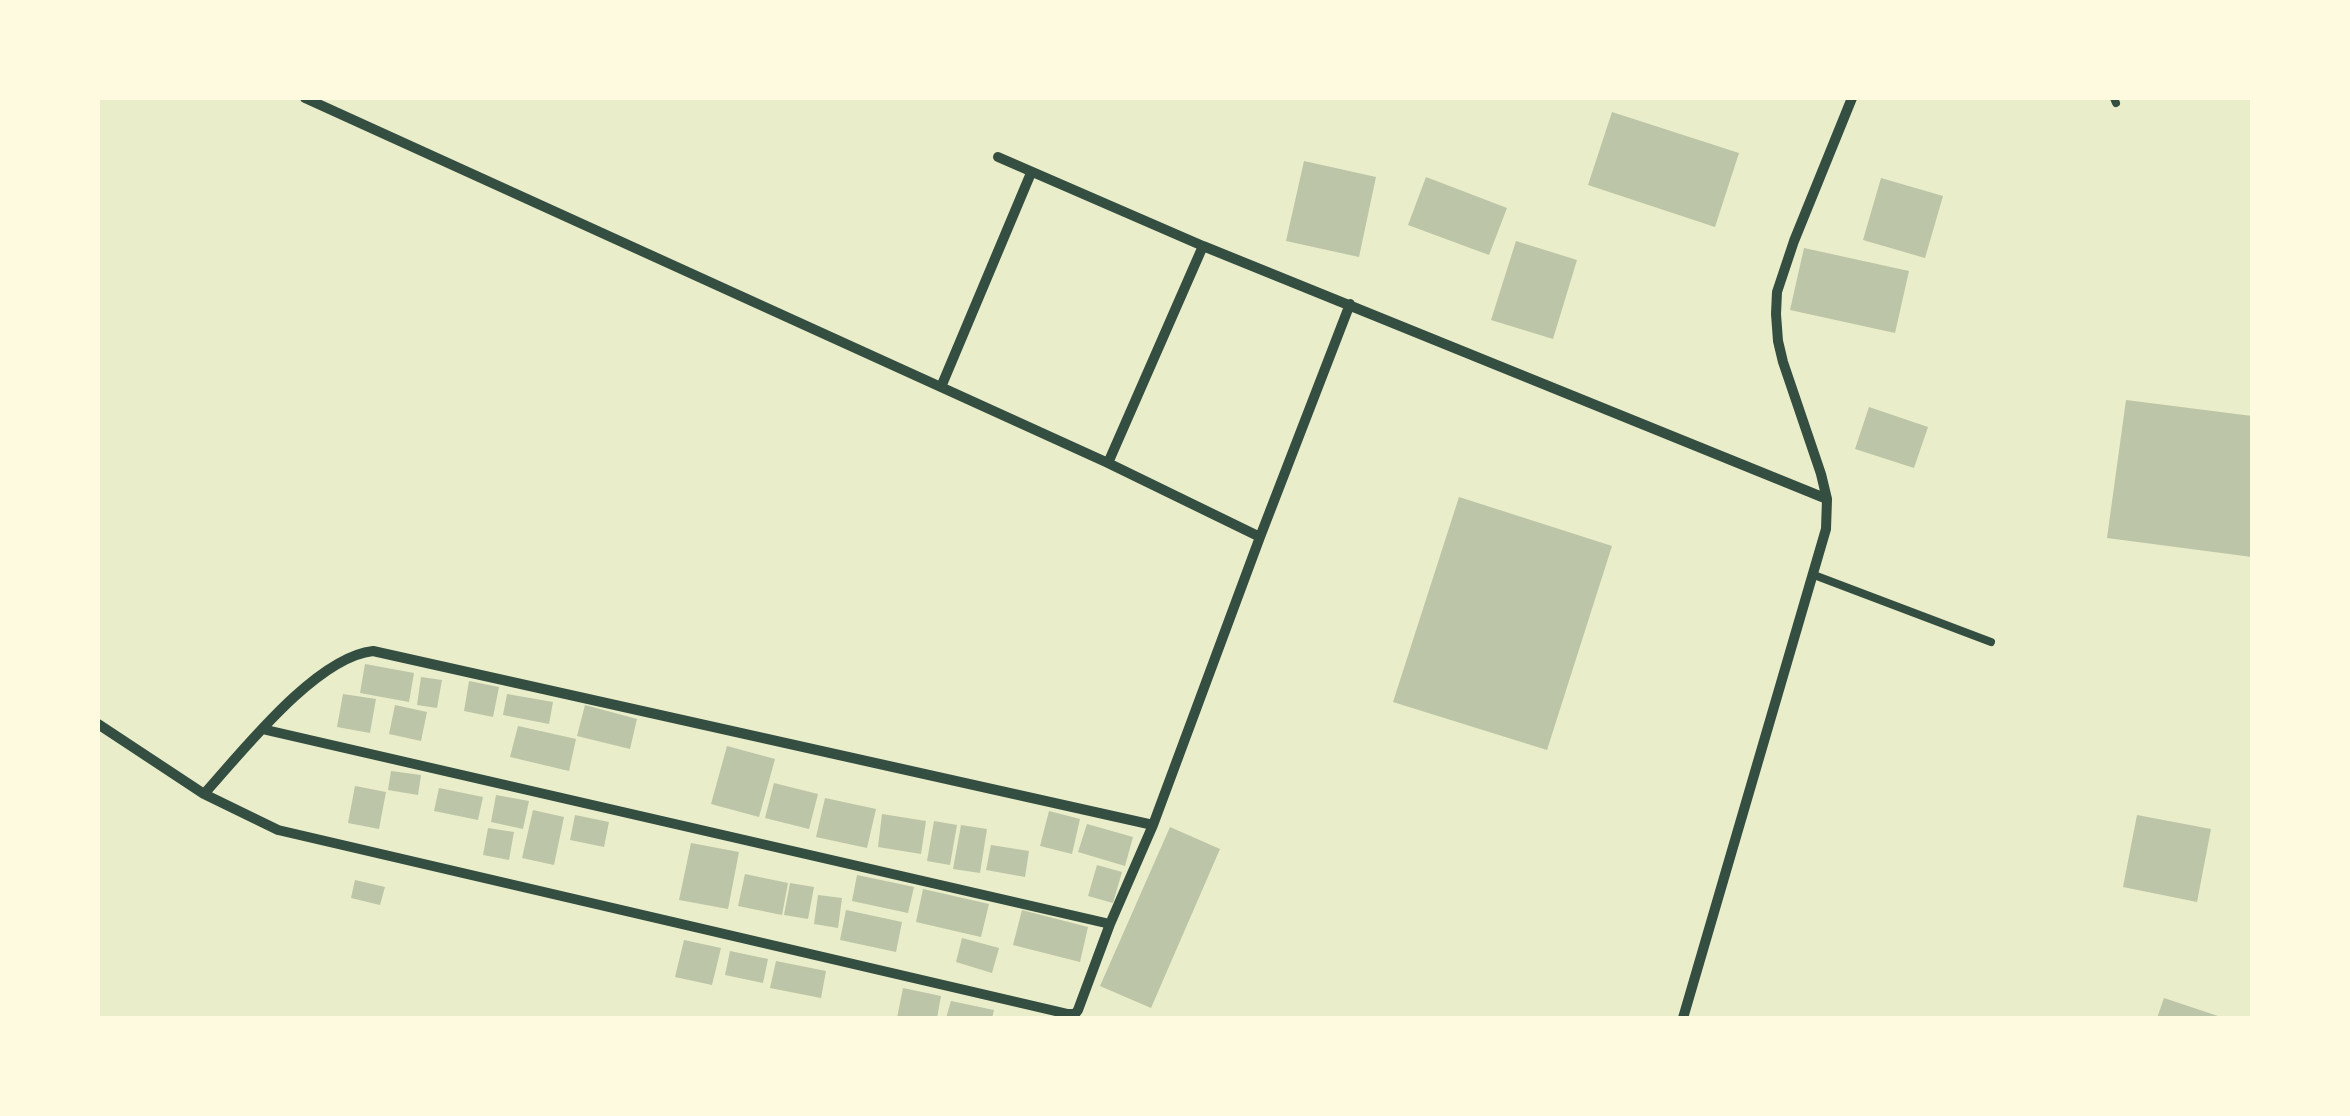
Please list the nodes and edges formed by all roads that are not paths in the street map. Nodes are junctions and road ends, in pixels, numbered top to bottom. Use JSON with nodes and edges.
{"nodes":[{"id":1,"x":306,"y":98,"type":"edge"},
{"id":2,"x":1852,"y":98,"type":"edge"},
{"id":3,"x":998,"y":157,"type":"dead end"},
{"id":4,"x":1031,"y":173,"type":"junction"},
{"id":5,"x":1203,"y":246,"type":"junction"},
{"id":6,"x":1350,"y":304,"type":"junction"},
{"id":7,"x":941,"y":387,"type":"junction"},
{"id":8,"x":1108,"y":463,"type":"junction"},
{"id":9,"x":1827,"y":499,"type":"junction"},
{"id":10,"x":1260,"y":537,"type":"junction"},
{"id":11,"x":1814,"y":574,"type":"junction"},
{"id":12,"x":1991,"y":642,"type":"dead end"},
{"id":13,"x":98,"y":724,"type":"edge"},
{"id":14,"x":262,"y":730,"type":"junction"},
{"id":15,"x":204,"y":794,"type":"junction"},
{"id":16,"x":1154,"y":825,"type":"junction"},
{"id":17,"x":1110,"y":924,"type":"junction"},
{"id":18,"x":1684,"y":1018,"type":"edge"}],
"edges":[{"from":1,"to":7,"type":"street"},
{"from":2,"to":9,"type":"street"},
{"from":3,"to":4,"type":"street"},
{"from":4,"to":5,"type":"street"},
{"from":4,"to":7,"type":"street"},
{"from":5,"to":6,"type":"street"},
{"from":5,"to":8,"type":"street"},
{"from":6,"to":9,"type":"street"},
{"from":6,"to":10,"type":"street"},
{"from":7,"to":8,"type":"street"},
{"from":8,"to":10,"type":"street"},
{"from":9,"to":11,"type":"street"},
{"from":10,"to":16,"type":"street"},
{"from":11,"to":12,"type":"lane"},
{"from":11,"to":18,"type":"street"},
{"from":13,"to":15,"type":"street"},
{"from":14,"to":15,"type":"street"},
{"from":14,"to":16,"type":"street"},
{"from":14,"to":17,"type":"street"},
{"from":15,"to":17,"type":"street"},
{"from":16,"to":17,"type":"street"}]}
